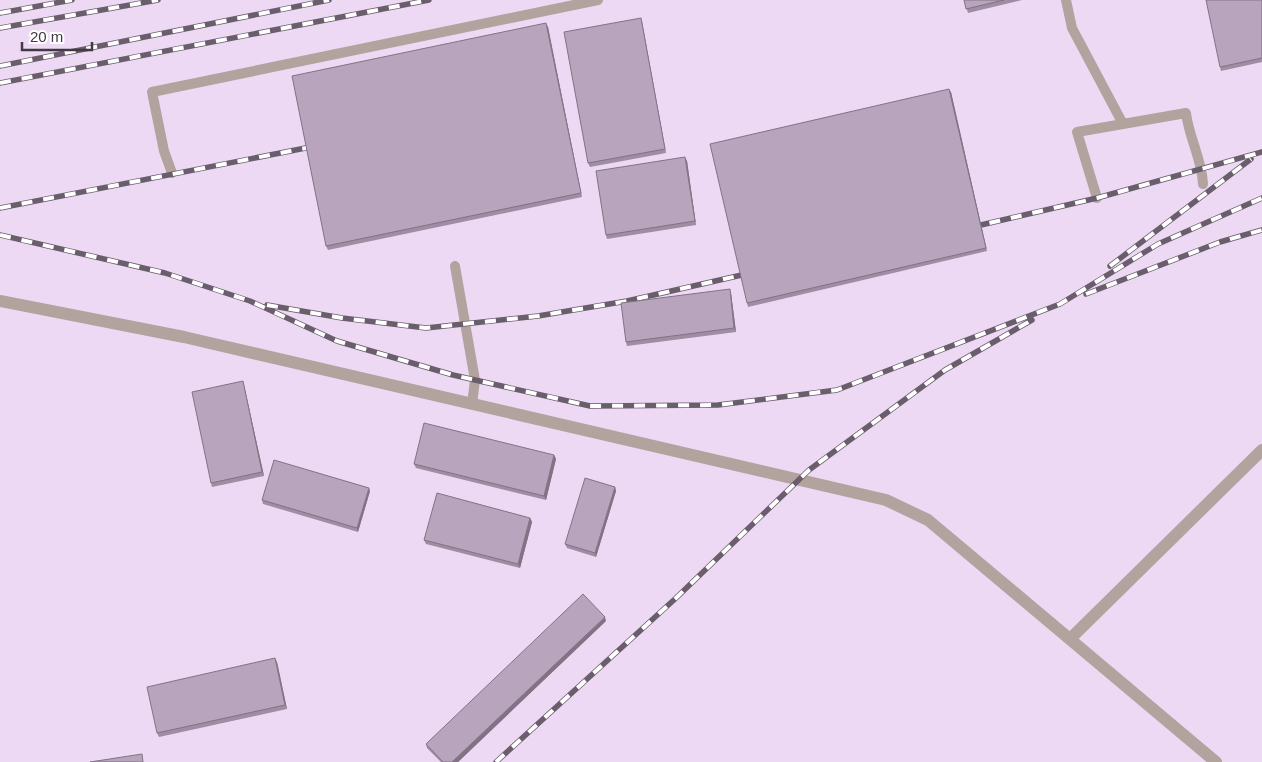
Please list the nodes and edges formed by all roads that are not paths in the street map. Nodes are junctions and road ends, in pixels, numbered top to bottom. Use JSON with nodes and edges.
{"nodes":[{"id":1,"x":598,"y":0,"type":"edge"},
{"id":2,"x":1066,"y":0,"type":"edge"},
{"id":3,"x":1123,"y":124,"type":"junction"},
{"id":4,"x":172,"y":173,"type":"dead end"},
{"id":5,"x":1203,"y":184,"type":"dead end"},
{"id":6,"x":1097,"y":198,"type":"dead end"},
{"id":7,"x":455,"y":266,"type":"dead end"},
{"id":8,"x":0,"y":301,"type":"edge"},
{"id":9,"x":472,"y":404,"type":"junction"},
{"id":10,"x":1262,"y":450,"type":"edge"},
{"id":11,"x":1070,"y":639,"type":"junction"},
{"id":12,"x":1216,"y":762,"type":"edge"}],
"edges":[{"from":1,"to":4,"type":"lane"},
{"from":2,"to":3,"type":"lane"},
{"from":3,"to":5,"type":"lane"},
{"from":3,"to":6,"type":"lane"},
{"from":7,"to":9,"type":"lane"},
{"from":8,"to":9,"type":"street"},
{"from":9,"to":11,"type":"street"},
{"from":10,"to":11,"type":"street"},
{"from":11,"to":12,"type":"street"}]}
